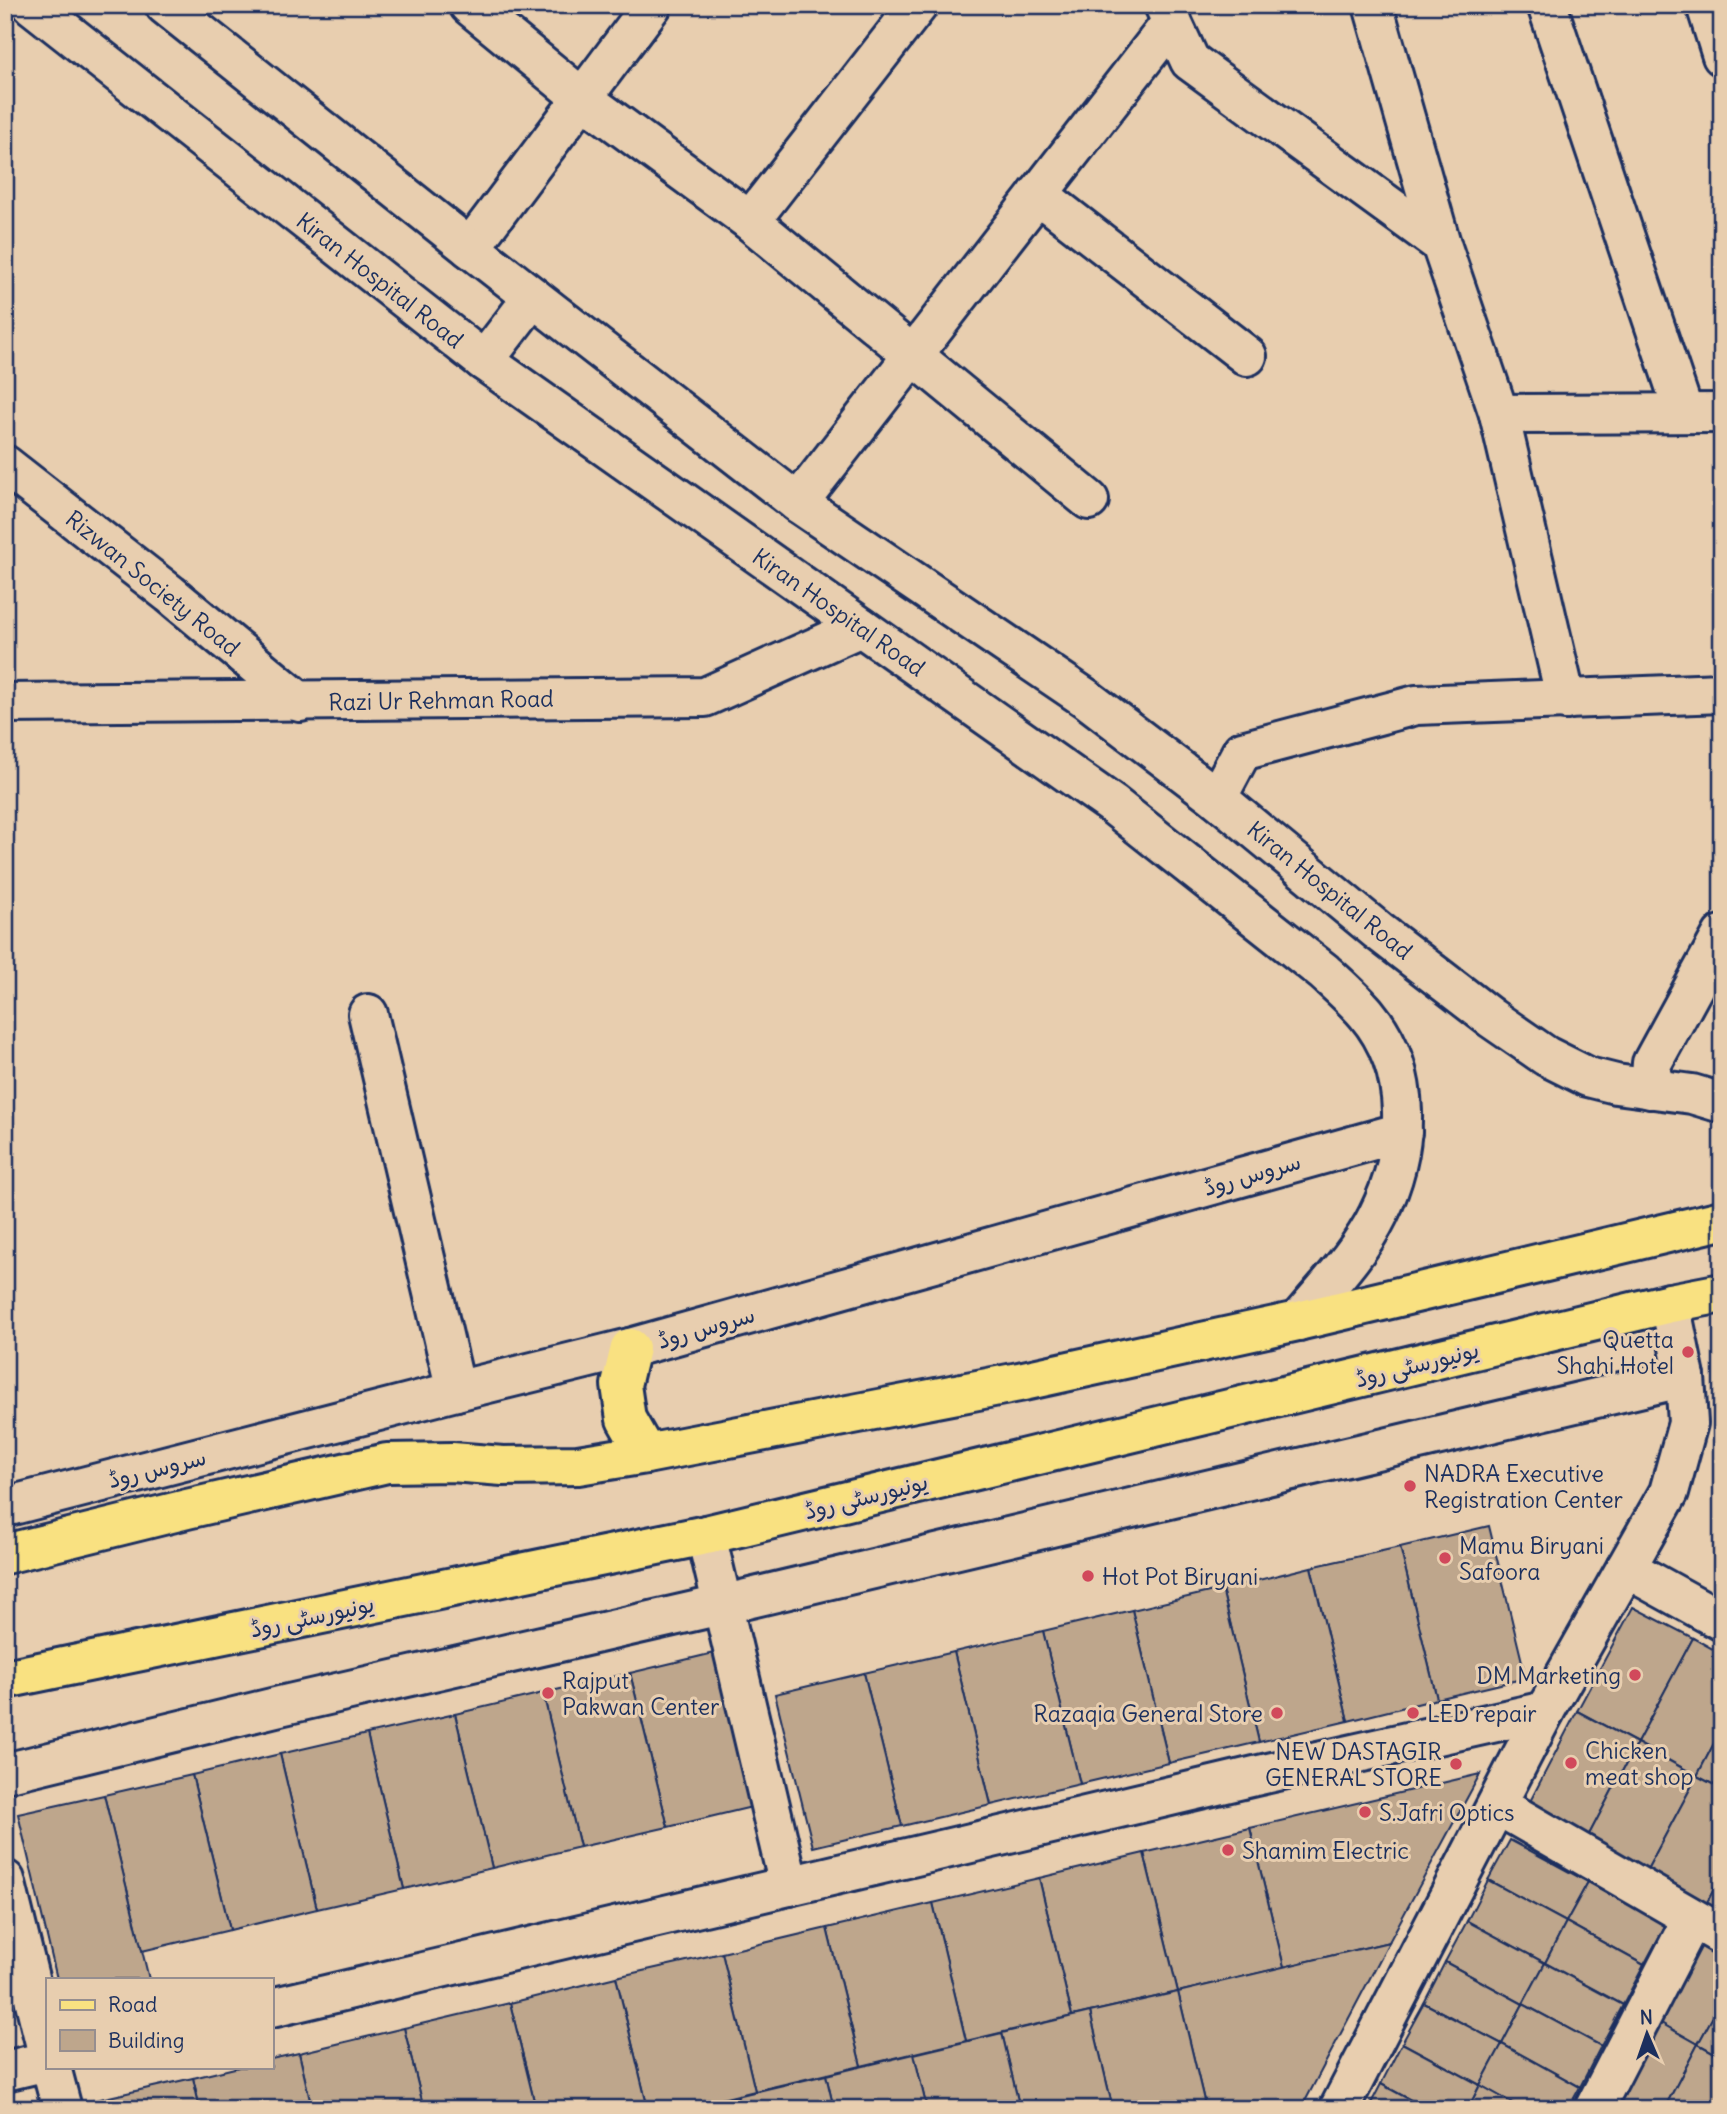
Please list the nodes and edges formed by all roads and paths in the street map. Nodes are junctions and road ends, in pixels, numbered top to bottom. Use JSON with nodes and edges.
{"nodes":[{"id":1,"x":32,"y":5,"type":"edge"},
{"id":2,"x":164,"y":5,"type":"edge"},
{"id":3,"x":469,"y":5,"type":"edge"},
{"id":4,"x":652,"y":5,"type":"edge"},
{"id":5,"x":918,"y":5,"type":"edge"},
{"id":6,"x":1373,"y":5,"type":"edge"},
{"id":7,"x":1548,"y":5,"type":"edge"},
{"id":8,"x":1706,"y":5,"type":"edge"},
{"id":9,"x":1168,"y":13,"type":"edge"},
{"id":10,"x":1722,"y":56,"type":"edge"},
{"id":11,"x":581,"y":97,"type":"junction"},
{"id":12,"x":1038,"y":194,"type":"junction"},
{"id":13,"x":750,"y":221,"type":"junction"},
{"id":14,"x":1441,"y":244,"type":"junction"},
{"id":15,"x":470,"y":248,"type":"junction"},
{"id":16,"x":533,"y":297,"type":"junction"},
{"id":17,"x":913,"y":354,"type":"junction"},
{"id":18,"x":1247,"y":356,"type":"dead end"},
{"id":19,"x":484,"y":361,"type":"junction"},
{"id":20,"x":1684,"y":413,"type":"junction"},
{"id":21,"x":1722,"y":413,"type":"edge"},
{"id":22,"x":1499,"y":414,"type":"junction"},
{"id":23,"x":5,"y":465,"type":"edge"},
{"id":24,"x":1089,"y":500,"type":"dead end"},
{"id":25,"x":798,"y":503,"type":"junction"},
{"id":26,"x":861,"y":627,"type":"junction"},
{"id":27,"x":1722,"y":693,"type":"edge"},
{"id":28,"x":1566,"y":700,"type":"junction"},
{"id":29,"x":300,"y":702,"type":"junction"},
{"id":30,"x":5,"y":703,"type":"edge"},
{"id":31,"x":1217,"y":798,"type":"junction"},
{"id":32,"x":1722,"y":936,"type":"edge"},
{"id":33,"x":368,"y":1014,"type":"dead end"},
{"id":34,"x":1650,"y":1088,"type":"junction"},
{"id":35,"x":1722,"y":1103,"type":"edge"},
{"id":36,"x":1402,"y":1132,"type":"junction"},
{"id":37,"x":1722,"y":1220,"type":"edge"},
{"id":38,"x":1722,"y":1293,"type":"edge"},
{"id":39,"x":1670,"y":1303,"type":"junction"},
{"id":40,"x":1298,"y":1321,"type":"junction"},
{"id":41,"x":631,"y":1348,"type":"junction"},
{"id":42,"x":1685,"y":1377,"type":"junction"},
{"id":43,"x":456,"y":1391,"type":"junction"},
{"id":44,"x":646,"y":1454,"type":"junction"},
{"id":45,"x":5,"y":1507,"type":"edge"},
{"id":46,"x":706,"y":1535,"type":"junction"},
{"id":47,"x":7,"y":1545,"type":"edge"},
{"id":48,"x":1626,"y":1568,"type":"junction"},
{"id":49,"x":721,"y":1605,"type":"junction"},
{"id":50,"x":1722,"y":1621,"type":"edge"},
{"id":51,"x":5,"y":1679,"type":"edge"},
{"id":52,"x":1545,"y":1712,"type":"junction"},
{"id":53,"x":5,"y":1773,"type":"edge"},
{"id":54,"x":1497,"y":1805,"type":"junction"},
{"id":55,"x":5,"y":1880,"type":"edge"},
{"id":56,"x":789,"y":1886,"type":"junction"},
{"id":57,"x":1707,"y":1927,"type":"edge"},
{"id":58,"x":273,"y":2008,"type":"edge"},
{"id":59,"x":46,"y":2046,"type":"edge"},
{"id":60,"x":46,"y":2061,"type":"edge"},
{"id":61,"x":51,"y":2068,"type":"edge"},
{"id":62,"x":5,"y":2071,"type":"edge"},
{"id":63,"x":62,"y":2109,"type":"edge"},
{"id":64,"x":1339,"y":2109,"type":"edge"},
{"id":65,"x":1594,"y":2109,"type":"edge"}],
"edges":[{"from":1,"to":19,"type":"street","name":"Kiran Hospital Road"},
{"from":2,"to":15,"type":"street","name":"Kiran Hospital Road"},
{"from":3,"to":11,"type":"street"},
{"from":4,"to":11,"type":"street"},
{"from":5,"to":13,"type":"street"},
{"from":6,"to":14,"type":"street"},
{"from":7,"to":20,"type":"street"},
{"from":8,"to":10,"type":"street"},
{"from":9,"to":12,"type":"street"},
{"from":9,"to":14,"type":"street"},
{"from":11,"to":13,"type":"street"},
{"from":11,"to":15,"type":"street"},
{"from":12,"to":17,"type":"street"},
{"from":12,"to":18,"type":"street"},
{"from":13,"to":17,"type":"street"},
{"from":14,"to":22,"type":"street"},
{"from":15,"to":16,"type":"street","name":"Kiran Hospital Road"},
{"from":16,"to":19,"type":"street"},
{"from":16,"to":25,"type":"street","name":"Kiran Hospital Road"},
{"from":17,"to":24,"type":"street"},
{"from":17,"to":25,"type":"street"},
{"from":19,"to":26,"type":"street","name":"Kiran Hospital Road"},
{"from":20,"to":21,"type":"street"},
{"from":20,"to":22,"type":"street"},
{"from":22,"to":28,"type":"street"},
{"from":23,"to":29,"type":"street","name":"Rizwan Society Road"},
{"from":25,"to":31,"type":"street","name":"Kiran Hospital Road"},
{"from":26,"to":29,"type":"street","name":"Razi Ur Rehman Road"},
{"from":26,"to":36,"type":"street","name":"Kiran Hospital Road"},
{"from":27,"to":28,"type":"street"},
{"from":28,"to":31,"type":"street"},
{"from":29,"to":30,"type":"street","name":"Razi Ur Rehman Road"},
{"from":31,"to":34,"type":"street","name":"Kiran Hospital Road"},
{"from":32,"to":34,"type":"street"},
{"from":33,"to":43,"type":"street"},
{"from":34,"to":35,"type":"street","name":"Kiran Hospital Road"},
{"from":36,"to":40,"type":"street","name":"Kiran Hospital Road"},
{"from":36,"to":41,"type":"street","name":"سروس روڈ"},
{"from":37,"to":40,"type":"main road"},
{"from":38,"to":39,"type":"main road","name":"یونیورسٹی روڈ"},
{"from":39,"to":42,"type":"street"},
{"from":39,"to":46,"type":"main road","name":"یونیورسٹی روڈ"},
{"from":40,"to":44,"type":"main road"},
{"from":41,"to":43,"type":"street","name":"سروس روڈ"},
{"from":41,"to":44,"type":"main road"},
{"from":42,"to":48,"type":"street"},
{"from":42,"to":49,"type":"street"},
{"from":43,"to":45,"type":"street","name":"سروس روڈ"},
{"from":44,"to":47,"type":"main road"},
{"from":46,"to":49,"type":"street"},
{"from":46,"to":51,"type":"main road","name":"یونیورسٹی روڈ"},
{"from":48,"to":50,"type":"street"},
{"from":48,"to":52,"type":"street"},
{"from":49,"to":53,"type":"street"},
{"from":49,"to":56,"type":"street"},
{"from":52,"to":54,"type":"street"},
{"from":52,"to":56,"type":"street"},
{"from":54,"to":57,"type":"street"},
{"from":54,"to":64,"type":"street"},
{"from":55,"to":59,"type":"street"},
{"from":56,"to":58,"type":"street"},
{"from":57,"to":65,"type":"street"},
{"from":60,"to":62,"type":"street"},
{"from":61,"to":63,"type":"street"}]}
